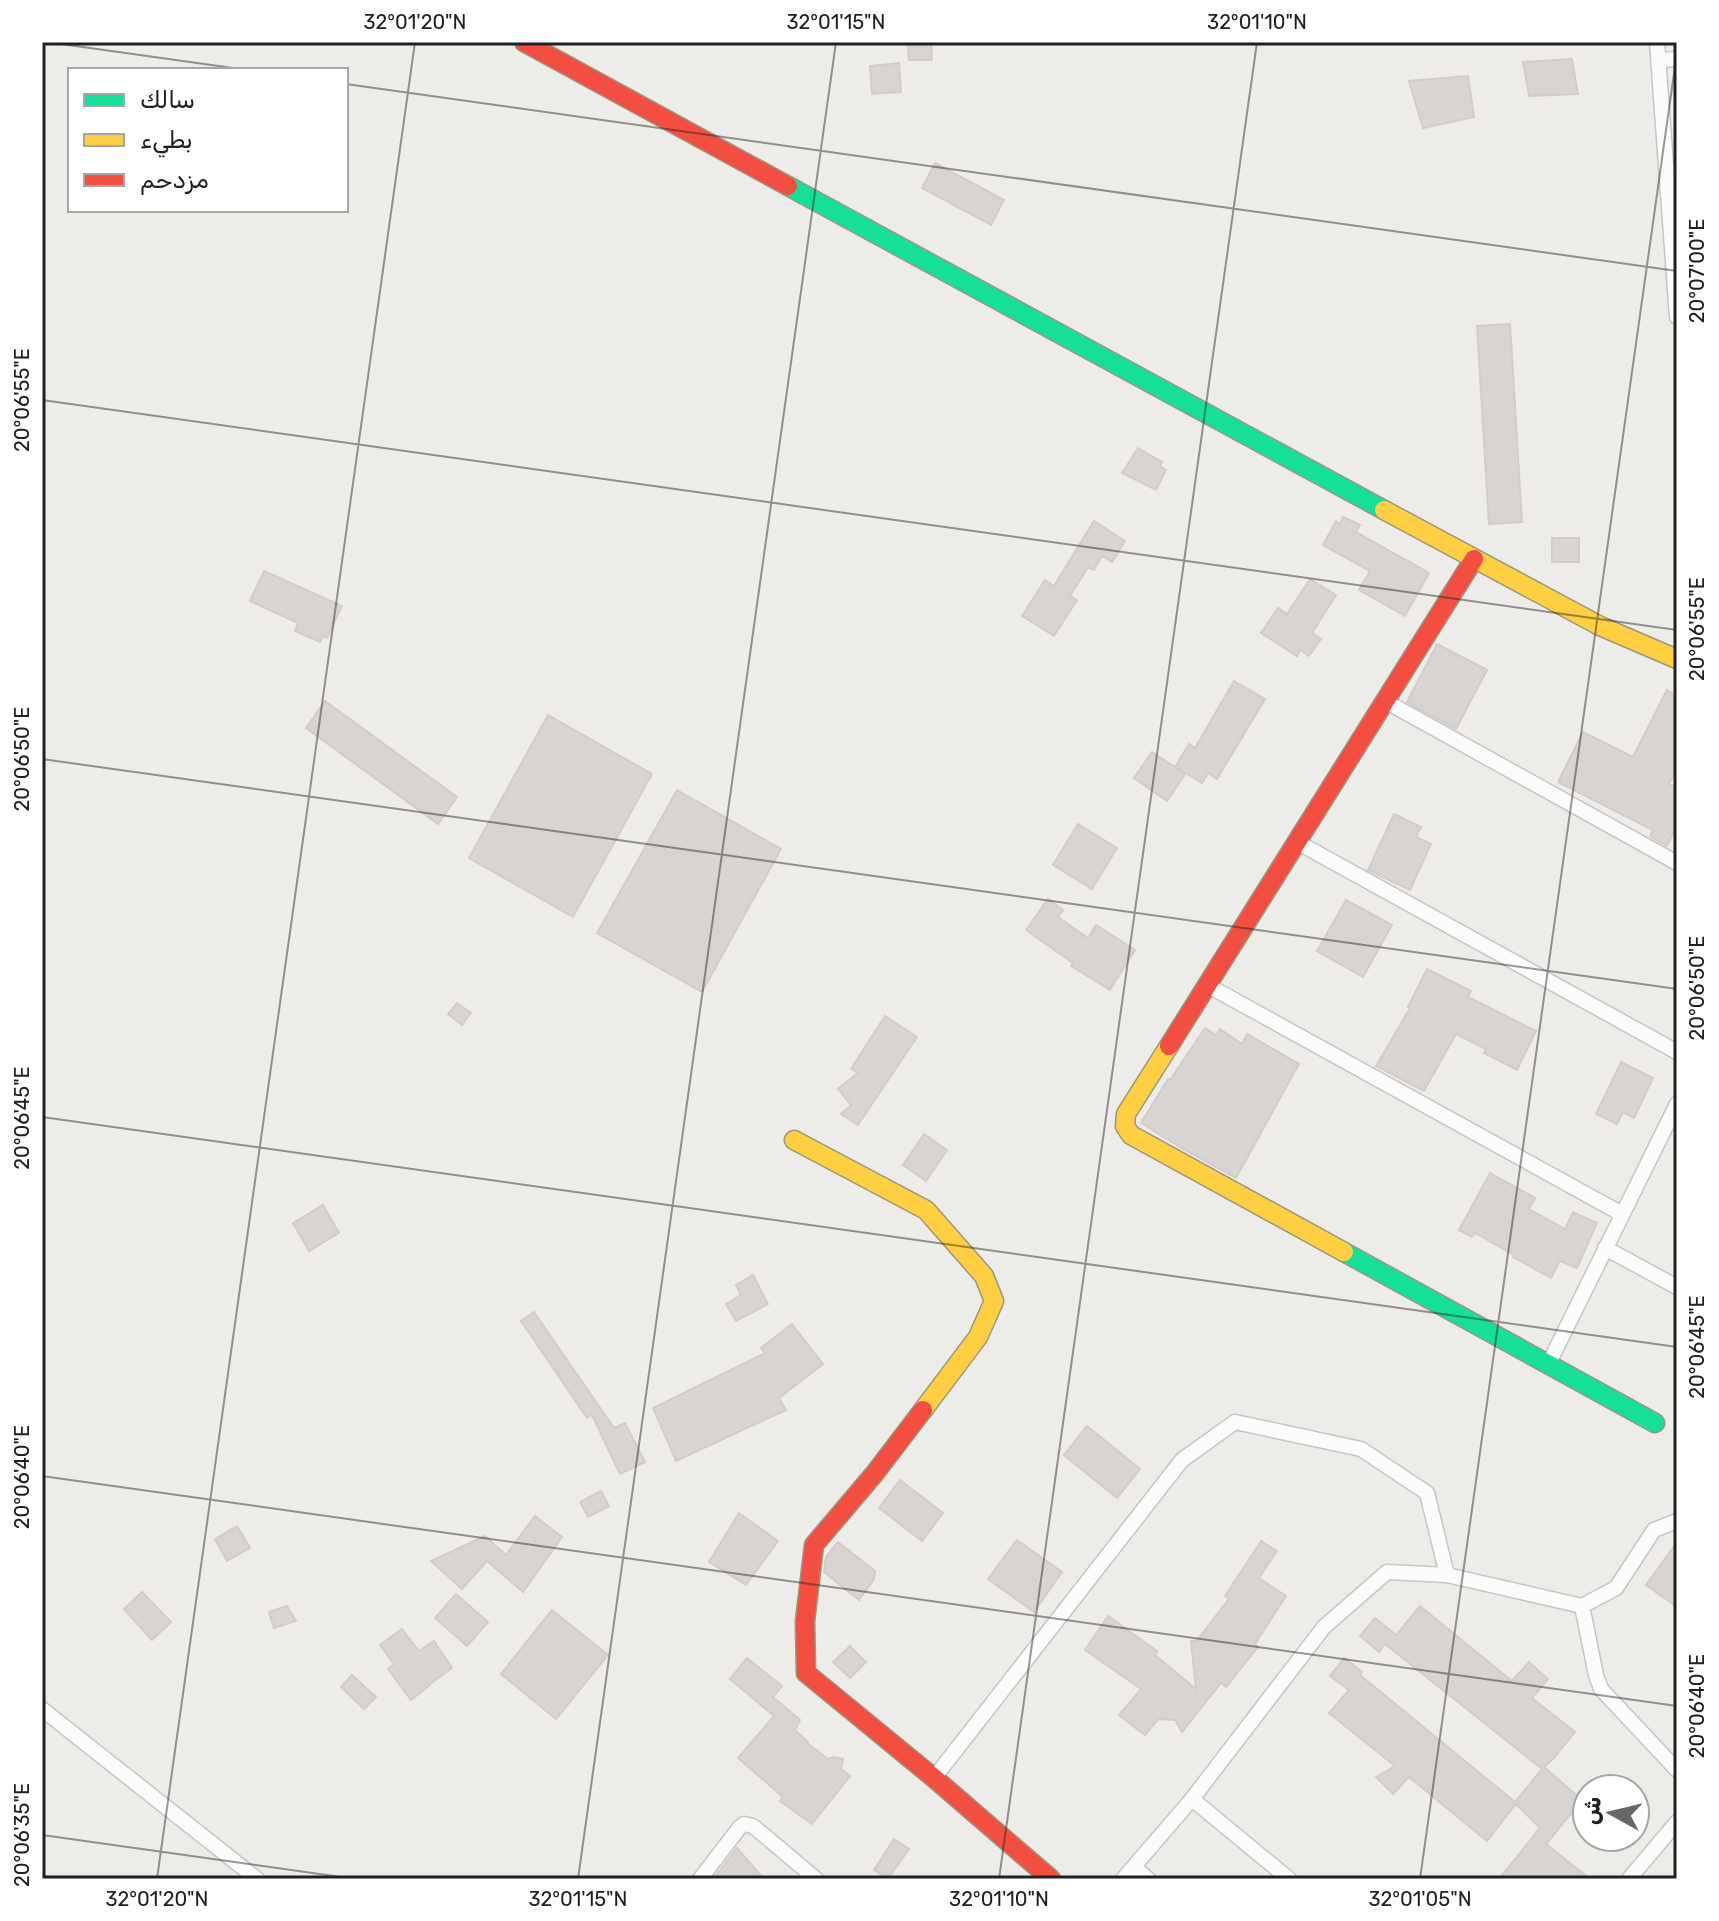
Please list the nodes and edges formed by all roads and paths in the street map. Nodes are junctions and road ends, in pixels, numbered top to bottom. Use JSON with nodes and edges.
{"nodes":[{"id":1,"x":524,"y":42,"type":"edge"},
{"id":2,"x":1657,"y":42,"type":"edge"},
{"id":3,"x":1677,"y":59,"type":"edge"},
{"id":4,"x":1659,"y":60,"type":"junction"},
{"id":5,"x":1677,"y":317,"type":"edge"},
{"id":6,"x":1474,"y":559,"type":"junction"},
{"id":7,"x":1677,"y":659,"type":"edge"},
{"id":8,"x":1385,"y":701,"type":"junction"},
{"id":9,"x":1297,"y":842,"type":"junction"},
{"id":10,"x":1677,"y":863,"type":"edge"},
{"id":11,"x":1207,"y":985,"type":"junction"},
{"id":12,"x":1677,"y":1052,"type":"edge"},
{"id":13,"x":1677,"y":1104,"type":"edge"},
{"id":14,"x":1670,"y":1134,"type":"edge"},
{"id":15,"x":794,"y":1140,"type":"dead end"},
{"id":16,"x":1622,"y":1214,"type":"junction"},
{"id":17,"x":1605,"y":1248,"type":"junction"},
{"id":18,"x":1677,"y":1287,"type":"edge"},
{"id":19,"x":1548,"y":1365,"type":"junction"},
{"id":20,"x":1655,"y":1423,"type":"dead end"},
{"id":21,"x":1677,"y":1521,"type":"edge"},
{"id":22,"x":1447,"y":1575,"type":"junction"},
{"id":23,"x":1582,"y":1606,"type":"junction"},
{"id":24,"x":42,"y":1709,"type":"edge"},
{"id":25,"x":1677,"y":1770,"type":"edge"},
{"id":26,"x":934,"y":1778,"type":"junction"},
{"id":27,"x":1192,"y":1799,"type":"junction"},
{"id":28,"x":1677,"y":1822,"type":"edge"},
{"id":29,"x":1134,"y":1867,"type":"junction"},
{"id":30,"x":257,"y":1879,"type":"edge"},
{"id":31,"x":700,"y":1879,"type":"edge"},
{"id":32,"x":816,"y":1879,"type":"edge"},
{"id":33,"x":1051,"y":1879,"type":"edge"},
{"id":34,"x":1123,"y":1879,"type":"edge"},
{"id":35,"x":1148,"y":1879,"type":"edge"},
{"id":36,"x":1289,"y":1879,"type":"edge"},
{"id":37,"x":1629,"y":1879,"type":"edge"}],
"edges":[{"from":1,"to":6,"type":"street"},
{"from":2,"to":4,"type":"street"},
{"from":3,"to":4,"type":"street"},
{"from":4,"to":5,"type":"street"},
{"from":6,"to":7,"type":"street"},
{"from":6,"to":8,"type":"street"},
{"from":8,"to":9,"type":"street"},
{"from":8,"to":10,"type":"street"},
{"from":9,"to":11,"type":"street"},
{"from":9,"to":12,"type":"street"},
{"from":11,"to":16,"type":"street"},
{"from":11,"to":19,"type":"street"},
{"from":13,"to":14,"type":"street"},
{"from":14,"to":16,"type":"street"},
{"from":15,"to":26,"type":"street"},
{"from":16,"to":17,"type":"street"},
{"from":17,"to":18,"type":"street"},
{"from":17,"to":19,"type":"street"},
{"from":19,"to":20,"type":"street"},
{"from":21,"to":23,"type":"street"},
{"from":22,"to":23,"type":"street"},
{"from":22,"to":26,"type":"street"},
{"from":22,"to":27,"type":"street"},
{"from":23,"to":25,"type":"street"},
{"from":24,"to":30,"type":"street"},
{"from":26,"to":33,"type":"street"},
{"from":27,"to":29,"type":"street"},
{"from":27,"to":36,"type":"street"},
{"from":28,"to":37,"type":"street"},
{"from":29,"to":34,"type":"street"},
{"from":29,"to":35,"type":"street"},
{"from":31,"to":32,"type":"street"}]}
